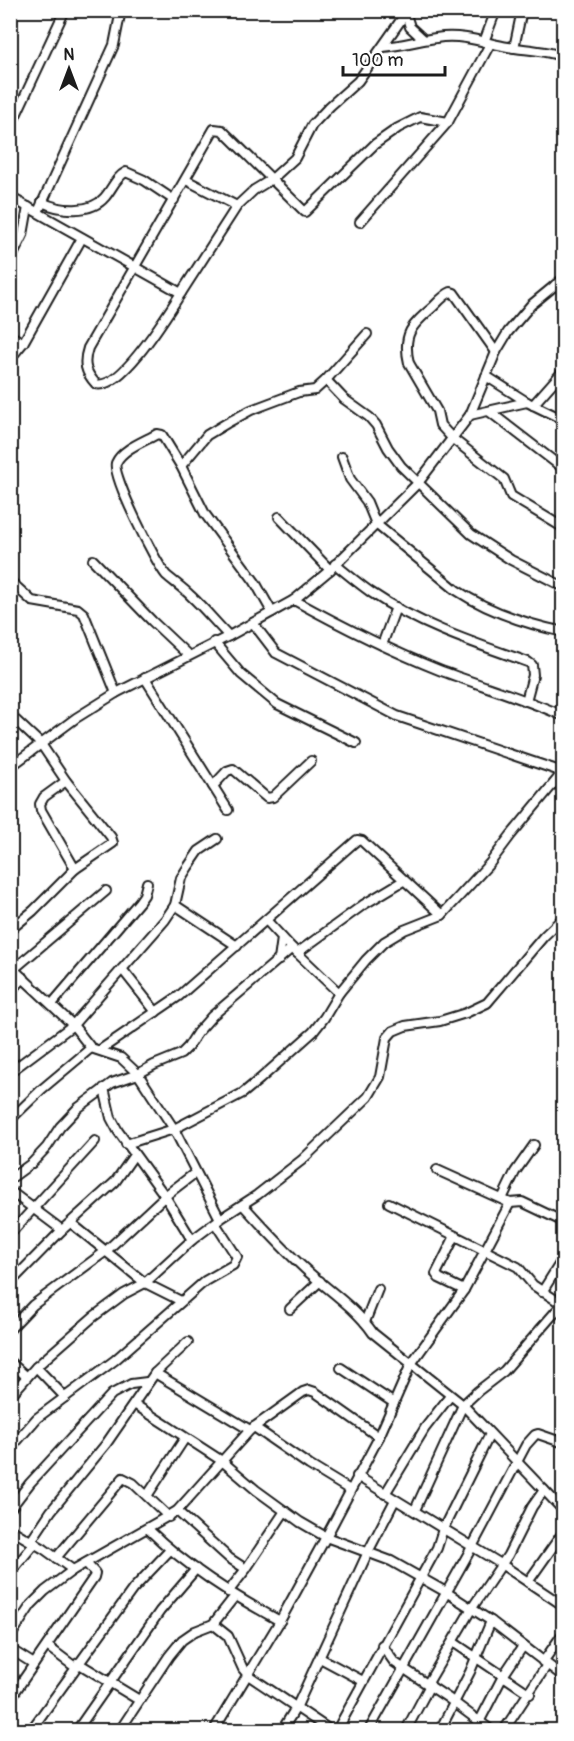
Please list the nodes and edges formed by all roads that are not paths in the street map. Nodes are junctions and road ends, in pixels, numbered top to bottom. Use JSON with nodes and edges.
{"nodes":[{"id":1,"x":65,"y":10,"type":"edge"},
{"id":2,"x":121,"y":10,"type":"edge"},
{"id":3,"x":496,"y":10,"type":"edge"},
{"id":4,"x":522,"y":10,"type":"edge"},
{"id":5,"x":407,"y":12,"type":"edge"},
{"id":6,"x":423,"y":39,"type":"junction"},
{"id":7,"x":487,"y":43,"type":"junction"},
{"id":8,"x":383,"y":47,"type":"junction"},
{"id":9,"x":514,"y":48,"type":"junction"},
{"id":10,"x":564,"y":57,"type":"edge"},
{"id":11,"x":448,"y":122,"type":"junction"},
{"id":12,"x":10,"y":128,"type":"edge"},
{"id":13,"x":272,"y":179,"type":"junction"},
{"id":14,"x":186,"y":180,"type":"junction"},
{"id":15,"x":10,"y":197,"type":"edge"},
{"id":16,"x":174,"y":200,"type":"junction"},
{"id":17,"x":42,"y":202,"type":"junction"},
{"id":18,"x":237,"y":206,"type":"junction"},
{"id":19,"x":28,"y":207,"type":"junction"},
{"id":20,"x":38,"y":212,"type":"junction"},
{"id":21,"x":360,"y":222,"type":"dead end"},
{"id":22,"x":82,"y":238,"type":"junction"},
{"id":23,"x":10,"y":261,"type":"edge"},
{"id":24,"x":133,"y":267,"type":"junction"},
{"id":25,"x":564,"y":278,"type":"edge"},
{"id":26,"x":555,"y":285,"type":"junction"},
{"id":27,"x":564,"y":291,"type":"edge"},
{"id":28,"x":181,"y":293,"type":"junction"},
{"id":29,"x":367,"y":334,"type":"dead end"},
{"id":30,"x":10,"y":335,"type":"edge"},
{"id":31,"x":22,"y":343,"type":"junction"},
{"id":32,"x":496,"y":352,"type":"junction"},
{"id":33,"x":10,"y":359,"type":"edge"},
{"id":34,"x":564,"y":370,"type":"edge"},
{"id":35,"x":486,"y":376,"type":"junction"},
{"id":36,"x":326,"y":380,"type":"junction"},
{"id":37,"x":530,"y":403,"type":"junction"},
{"id":38,"x":490,"y":412,"type":"junction"},
{"id":39,"x":470,"y":415,"type":"junction"},
{"id":40,"x":564,"y":420,"type":"edge"},
{"id":41,"x":453,"y":438,"type":"junction"},
{"id":42,"x":342,"y":457,"type":"dead end"},
{"id":43,"x":181,"y":466,"type":"junction"},
{"id":44,"x":564,"y":469,"type":"edge"},
{"id":45,"x":418,"y":483,"type":"junction"},
{"id":46,"x":279,"y":516,"type":"dead end"},
{"id":47,"x":376,"y":525,"type":"junction"},
{"id":48,"x":564,"y":528,"type":"edge"},
{"id":49,"x":93,"y":560,"type":"dead end"},
{"id":50,"x":333,"y":567,"type":"junction"},
{"id":51,"x":10,"y":581,"type":"edge"},
{"id":52,"x":564,"y":587,"type":"edge"},
{"id":53,"x":294,"y":600,"type":"junction"},
{"id":54,"x":396,"y":607,"type":"junction"},
{"id":55,"x":272,"y":612,"type":"junction"},
{"id":56,"x":252,"y":623,"type":"junction"},
{"id":57,"x":564,"y":632,"type":"edge"},
{"id":58,"x":229,"y":636,"type":"junction"},
{"id":59,"x":214,"y":642,"type":"junction"},
{"id":60,"x":382,"y":645,"type":"junction"},
{"id":61,"x":188,"y":655,"type":"junction"},
{"id":62,"x":145,"y":678,"type":"junction"},
{"id":63,"x":116,"y":693,"type":"junction"},
{"id":64,"x":526,"y":701,"type":"junction"},
{"id":65,"x":559,"y":714,"type":"dead end"},
{"id":66,"x":10,"y":715,"type":"edge"},
{"id":67,"x":356,"y":743,"type":"dead end"},
{"id":68,"x":41,"y":744,"type":"junction"},
{"id":69,"x":311,"y":761,"type":"dead end"},
{"id":70,"x":10,"y":766,"type":"edge"},
{"id":71,"x":66,"y":781,"type":"junction"},
{"id":72,"x":213,"y":786,"type":"junction"},
{"id":73,"x":228,"y":810,"type":"dead end"},
{"id":74,"x":216,"y":839,"type":"dead end"},
{"id":75,"x":75,"y":868,"type":"junction"},
{"id":76,"x":403,"y":881,"type":"junction"},
{"id":77,"x":147,"y":883,"type":"dead end"},
{"id":78,"x":106,"y":891,"type":"dead end"},
{"id":79,"x":175,"y":905,"type":"junction"},
{"id":80,"x":442,"y":915,"type":"junction"},
{"id":81,"x":564,"y":917,"type":"edge"},
{"id":82,"x":266,"y":920,"type":"junction"},
{"id":83,"x":10,"y":930,"type":"edge"},
{"id":84,"x":282,"y":938,"type":"junction"},
{"id":85,"x":237,"y":946,"type":"junction"},
{"id":86,"x":294,"y":951,"type":"junction"},
{"id":87,"x":279,"y":960,"type":"junction"},
{"id":88,"x":13,"y":968,"type":"edge"},
{"id":89,"x":122,"y":969,"type":"junction"},
{"id":90,"x":24,"y":978,"type":"junction"},
{"id":91,"x":10,"y":991,"type":"edge"},
{"id":92,"x":339,"y":993,"type":"junction"},
{"id":93,"x":52,"y":1004,"type":"junction"},
{"id":94,"x":156,"y":1012,"type":"junction"},
{"id":95,"x":73,"y":1025,"type":"junction"},
{"id":96,"x":95,"y":1049,"type":"junction"},
{"id":97,"x":10,"y":1072,"type":"edge"},
{"id":98,"x":138,"y":1074,"type":"junction"},
{"id":99,"x":104,"y":1088,"type":"junction"},
{"id":100,"x":10,"y":1120,"type":"edge"},
{"id":101,"x":174,"y":1130,"type":"junction"},
{"id":102,"x":95,"y":1141,"type":"dead end"},
{"id":103,"x":126,"y":1144,"type":"junction"},
{"id":104,"x":534,"y":1145,"type":"dead end"},
{"id":105,"x":134,"y":1155,"type":"junction"},
{"id":106,"x":437,"y":1170,"type":"dead end"},
{"id":107,"x":195,"y":1173,"type":"junction"},
{"id":108,"x":10,"y":1179,"type":"edge"},
{"id":109,"x":10,"y":1191,"type":"edge"},
{"id":110,"x":165,"y":1196,"type":"junction"},
{"id":111,"x":506,"y":1201,"type":"junction"},
{"id":112,"x":389,"y":1203,"type":"dead end"},
{"id":113,"x":243,"y":1205,"type":"junction"},
{"id":114,"x":33,"y":1208,"type":"junction"},
{"id":115,"x":217,"y":1221,"type":"junction"},
{"id":116,"x":564,"y":1222,"type":"edge"},
{"id":117,"x":71,"y":1223,"type":"junction"},
{"id":118,"x":62,"y":1230,"type":"junction"},
{"id":119,"x":10,"y":1234,"type":"edge"},
{"id":120,"x":455,"y":1236,"type":"junction"},
{"id":121,"x":192,"y":1240,"type":"junction"},
{"id":122,"x":484,"y":1250,"type":"junction"},
{"id":123,"x":106,"y":1251,"type":"junction"},
{"id":124,"x":564,"y":1257,"type":"edge"},
{"id":125,"x":320,"y":1281,"type":"junction"},
{"id":126,"x":146,"y":1282,"type":"junction"},
{"id":127,"x":10,"y":1283,"type":"edge"},
{"id":128,"x":378,"y":1289,"type":"dead end"},
{"id":129,"x":464,"y":1290,"type":"junction"},
{"id":130,"x":542,"y":1292,"type":"junction"},
{"id":131,"x":181,"y":1301,"type":"junction"},
{"id":132,"x":563,"y":1303,"type":"edge"},
{"id":133,"x":290,"y":1309,"type":"dead end"},
{"id":134,"x":365,"y":1322,"type":"junction"},
{"id":135,"x":10,"y":1329,"type":"edge"},
{"id":136,"x":188,"y":1342,"type":"dead end"},
{"id":137,"x":10,"y":1362,"type":"edge"},
{"id":138,"x":411,"y":1364,"type":"junction"},
{"id":139,"x":36,"y":1367,"type":"junction"},
{"id":140,"x":341,"y":1368,"type":"dead end"},
{"id":141,"x":154,"y":1373,"type":"junction"},
{"id":142,"x":27,"y":1377,"type":"junction"},
{"id":143,"x":147,"y":1382,"type":"junction"},
{"id":144,"x":10,"y":1396,"type":"edge"},
{"id":145,"x":450,"y":1396,"type":"junction"},
{"id":146,"x":65,"y":1397,"type":"junction"},
{"id":147,"x":394,"y":1403,"type":"junction"},
{"id":148,"x":134,"y":1404,"type":"junction"},
{"id":149,"x":463,"y":1406,"type":"junction"},
{"id":150,"x":252,"y":1428,"type":"junction"},
{"id":151,"x":564,"y":1431,"type":"edge"},
{"id":152,"x":490,"y":1434,"type":"junction"},
{"id":153,"x":379,"y":1437,"type":"junction"},
{"id":154,"x":185,"y":1438,"type":"junction"},
{"id":155,"x":562,"y":1442,"type":"edge"},
{"id":156,"x":10,"y":1449,"type":"edge"},
{"id":157,"x":222,"y":1461,"type":"junction"},
{"id":158,"x":516,"y":1461,"type":"junction"},
{"id":159,"x":357,"y":1476,"type":"junction"},
{"id":160,"x":350,"y":1490,"type":"junction"},
{"id":161,"x":543,"y":1490,"type":"junction"},
{"id":162,"x":385,"y":1494,"type":"junction"},
{"id":163,"x":147,"y":1496,"type":"junction"},
{"id":164,"x":395,"y":1500,"type":"junction"},
{"id":165,"x":10,"y":1509,"type":"edge"},
{"id":166,"x":415,"y":1510,"type":"junction"},
{"id":167,"x":177,"y":1511,"type":"junction"},
{"id":168,"x":285,"y":1511,"type":"junction"},
{"id":169,"x":564,"y":1511,"type":"edge"},
{"id":170,"x":169,"y":1517,"type":"junction"},
{"id":171,"x":10,"y":1529,"type":"edge"},
{"id":172,"x":148,"y":1529,"type":"junction"},
{"id":173,"x":443,"y":1529,"type":"junction"},
{"id":174,"x":564,"y":1531,"type":"edge"},
{"id":175,"x":326,"y":1537,"type":"junction"},
{"id":176,"x":33,"y":1542,"type":"junction"},
{"id":177,"x":472,"y":1547,"type":"junction"},
{"id":178,"x":170,"y":1550,"type":"junction"},
{"id":179,"x":368,"y":1552,"type":"junction"},
{"id":180,"x":56,"y":1557,"type":"junction"},
{"id":181,"x":86,"y":1563,"type":"junction"},
{"id":182,"x":501,"y":1564,"type":"junction"},
{"id":183,"x":196,"y":1569,"type":"junction"},
{"id":184,"x":246,"y":1569,"type":"junction"},
{"id":185,"x":73,"y":1570,"type":"junction"},
{"id":186,"x":10,"y":1574,"type":"edge"},
{"id":187,"x":420,"y":1577,"type":"junction"},
{"id":188,"x":528,"y":1582,"type":"junction"},
{"id":189,"x":446,"y":1592,"type":"junction"},
{"id":190,"x":232,"y":1594,"type":"junction"},
{"id":191,"x":564,"y":1606,"type":"edge"},
{"id":192,"x":472,"y":1608,"type":"junction"},
{"id":193,"x":280,"y":1621,"type":"junction"},
{"id":194,"x":491,"y":1621,"type":"junction"},
{"id":195,"x":213,"y":1624,"type":"junction"},
{"id":196,"x":564,"y":1632,"type":"edge"},
{"id":197,"x":10,"y":1637,"type":"edge"},
{"id":198,"x":453,"y":1642,"type":"junction"},
{"id":199,"x":382,"y":1645,"type":"junction"},
{"id":200,"x":47,"y":1646,"type":"junction"},
{"id":201,"x":523,"y":1646,"type":"junction"},
{"id":202,"x":10,"y":1649,"type":"edge"},
{"id":203,"x":320,"y":1658,"type":"junction"},
{"id":204,"x":477,"y":1658,"type":"junction"},
{"id":205,"x":374,"y":1661,"type":"junction"},
{"id":206,"x":394,"y":1662,"type":"junction"},
{"id":207,"x":34,"y":1664,"type":"junction"},
{"id":208,"x":545,"y":1664,"type":"junction"},
{"id":209,"x":76,"y":1665,"type":"junction"},
{"id":210,"x":403,"y":1668,"type":"junction"},
{"id":211,"x":248,"y":1675,"type":"junction"},
{"id":212,"x":503,"y":1676,"type":"junction"},
{"id":213,"x":564,"y":1677,"type":"edge"},
{"id":214,"x":363,"y":1681,"type":"junction"},
{"id":215,"x":110,"y":1683,"type":"junction"},
{"id":216,"x":429,"y":1684,"type":"junction"},
{"id":217,"x":530,"y":1694,"type":"junction"},
{"id":218,"x":10,"y":1699,"type":"edge"},
{"id":219,"x":139,"y":1700,"type":"junction"},
{"id":220,"x":454,"y":1702,"type":"junction"},
{"id":221,"x":297,"y":1707,"type":"junction"},
{"id":222,"x":480,"y":1722,"type":"junction"},
{"id":223,"x":31,"y":1731,"type":"edge"},
{"id":224,"x":77,"y":1731,"type":"edge"},
{"id":225,"x":120,"y":1731,"type":"edge"},
{"id":226,"x":214,"y":1731,"type":"edge"},
{"id":227,"x":282,"y":1731,"type":"edge"},
{"id":228,"x":330,"y":1731,"type":"edge"},
{"id":229,"x":337,"y":1731,"type":"edge"},
{"id":230,"x":369,"y":1731,"type":"edge"},
{"id":231,"x":406,"y":1731,"type":"edge"},
{"id":232,"x":440,"y":1731,"type":"edge"},
{"id":233,"x":475,"y":1731,"type":"edge"},
{"id":234,"x":492,"y":1731,"type":"edge"},
{"id":235,"x":504,"y":1731,"type":"edge"}],
"edges":[{"from":1,"to":12,"type":"street"},
{"from":2,"to":17,"type":"street"},
{"from":3,"to":7,"type":"street"},
{"from":4,"to":9,"type":"street"},
{"from":5,"to":6,"type":"street"},
{"from":5,"to":8,"type":"street"},
{"from":6,"to":7,"type":"street"},
{"from":6,"to":8,"type":"street"},
{"from":7,"to":9,"type":"street"},
{"from":7,"to":11,"type":"street"},
{"from":8,"to":13,"type":"street"},
{"from":9,"to":10,"type":"street"},
{"from":11,"to":13,"type":"street"},
{"from":11,"to":21,"type":"street"},
{"from":13,"to":14,"type":"street"},
{"from":13,"to":18,"type":"street"},
{"from":14,"to":16,"type":"street"},
{"from":14,"to":18,"type":"street"},
{"from":15,"to":19,"type":"street"},
{"from":16,"to":17,"type":"street"},
{"from":16,"to":24,"type":"street"},
{"from":17,"to":20,"type":"street"},
{"from":18,"to":28,"type":"street"},
{"from":19,"to":20,"type":"street"},
{"from":19,"to":23,"type":"street"},
{"from":20,"to":22,"type":"street"},
{"from":22,"to":24,"type":"street"},
{"from":22,"to":31,"type":"street"},
{"from":24,"to":28,"type":"street"},
{"from":24,"to":28,"type":"street"},
{"from":25,"to":26,"type":"street"},
{"from":26,"to":27,"type":"street"},
{"from":26,"to":32,"type":"street"},
{"from":29,"to":36,"type":"street"},
{"from":30,"to":31,"type":"street"},
{"from":31,"to":33,"type":"street"},
{"from":32,"to":35,"type":"street"},
{"from":32,"to":41,"type":"street"},
{"from":34,"to":37,"type":"street"},
{"from":35,"to":37,"type":"street"},
{"from":35,"to":39,"type":"street"},
{"from":36,"to":43,"type":"street"},
{"from":36,"to":45,"type":"street"},
{"from":37,"to":38,"type":"street"},
{"from":37,"to":40,"type":"street"},
{"from":38,"to":39,"type":"street"},
{"from":38,"to":44,"type":"street"},
{"from":39,"to":41,"type":"street"},
{"from":41,"to":45,"type":"street"},
{"from":41,"to":48,"type":"street"},
{"from":42,"to":47,"type":"street"},
{"from":43,"to":55,"type":"street"},
{"from":43,"to":58,"type":"street"},
{"from":45,"to":47,"type":"street"},
{"from":45,"to":52,"type":"street"},
{"from":46,"to":50,"type":"street"},
{"from":47,"to":50,"type":"street"},
{"from":47,"to":57,"type":"street"},
{"from":49,"to":61,"type":"street"},
{"from":50,"to":53,"type":"street"},
{"from":50,"to":54,"type":"street"},
{"from":51,"to":63,"type":"street"},
{"from":53,"to":55,"type":"street"},
{"from":53,"to":60,"type":"street"},
{"from":54,"to":60,"type":"street"},
{"from":54,"to":64,"type":"street"},
{"from":55,"to":56,"type":"street"},
{"from":56,"to":58,"type":"street"},
{"from":56,"to":80,"type":"street"},
{"from":58,"to":59,"type":"street"},
{"from":59,"to":61,"type":"street"},
{"from":59,"to":67,"type":"street"},
{"from":60,"to":64,"type":"street"},
{"from":61,"to":62,"type":"street"},
{"from":62,"to":63,"type":"street"},
{"from":62,"to":72,"type":"street"},
{"from":63,"to":68,"type":"street"},
{"from":64,"to":65,"type":"street"},
{"from":66,"to":68,"type":"street"},
{"from":68,"to":70,"type":"street"},
{"from":68,"to":71,"type":"street"},
{"from":69,"to":72,"type":"street"},
{"from":71,"to":75,"type":"street"},
{"from":71,"to":75,"type":"street"},
{"from":72,"to":73,"type":"street"},
{"from":74,"to":79,"type":"street"},
{"from":75,"to":83,"type":"street"},
{"from":76,"to":80,"type":"street"},
{"from":76,"to":82,"type":"street"},
{"from":76,"to":86,"type":"street"},
{"from":77,"to":93,"type":"street"},
{"from":78,"to":88,"type":"street"},
{"from":79,"to":85,"type":"street"},
{"from":79,"to":89,"type":"street"},
{"from":80,"to":92,"type":"street"},
{"from":81,"to":113,"type":"street"},
{"from":82,"to":84,"type":"street"},
{"from":82,"to":85,"type":"street"},
{"from":84,"to":86,"type":"street"},
{"from":84,"to":87,"type":"street"},
{"from":85,"to":94,"type":"street"},
{"from":86,"to":87,"type":"street"},
{"from":86,"to":92,"type":"street"},
{"from":87,"to":98,"type":"street"},
{"from":88,"to":90,"type":"street"},
{"from":89,"to":94,"type":"street"},
{"from":89,"to":95,"type":"street"},
{"from":90,"to":91,"type":"street"},
{"from":90,"to":93,"type":"street"},
{"from":92,"to":101,"type":"street"},
{"from":93,"to":95,"type":"street"},
{"from":94,"to":96,"type":"street"},
{"from":95,"to":96,"type":"street"},
{"from":95,"to":97,"type":"street"},
{"from":96,"to":98,"type":"street"},
{"from":96,"to":100,"type":"street"},
{"from":98,"to":99,"type":"street"},
{"from":98,"to":101,"type":"street"},
{"from":99,"to":103,"type":"street"},
{"from":99,"to":108,"type":"street"},
{"from":101,"to":103,"type":"street"},
{"from":101,"to":107,"type":"street"},
{"from":102,"to":114,"type":"street"},
{"from":103,"to":105,"type":"street"},
{"from":104,"to":111,"type":"street"},
{"from":105,"to":110,"type":"street"},
{"from":105,"to":117,"type":"street"},
{"from":106,"to":111,"type":"street"},
{"from":107,"to":110,"type":"street"},
{"from":107,"to":115,"type":"street"},
{"from":109,"to":114,"type":"street"},
{"from":110,"to":121,"type":"street"},
{"from":110,"to":123,"type":"street"},
{"from":111,"to":116,"type":"street"},
{"from":111,"to":122,"type":"street"},
{"from":112,"to":120,"type":"street"},
{"from":113,"to":115,"type":"street"},
{"from":113,"to":125,"type":"street"},
{"from":114,"to":118,"type":"street"},
{"from":114,"to":119,"type":"street"},
{"from":115,"to":121,"type":"street"},
{"from":115,"to":131,"type":"street"},
{"from":117,"to":118,"type":"street"},
{"from":117,"to":123,"type":"street"},
{"from":118,"to":127,"type":"street"},
{"from":120,"to":122,"type":"street"},
{"from":120,"to":129,"type":"street"},
{"from":121,"to":126,"type":"street"},
{"from":122,"to":129,"type":"street"},
{"from":122,"to":130,"type":"street"},
{"from":123,"to":126,"type":"street"},
{"from":123,"to":135,"type":"street"},
{"from":124,"to":130,"type":"street"},
{"from":125,"to":133,"type":"street"},
{"from":125,"to":134,"type":"street"},
{"from":126,"to":131,"type":"street"},
{"from":126,"to":139,"type":"street"},
{"from":128,"to":134,"type":"street"},
{"from":129,"to":138,"type":"street"},
{"from":130,"to":132,"type":"street"},
{"from":131,"to":146,"type":"street"},
{"from":132,"to":149,"type":"street"},
{"from":134,"to":138,"type":"street"},
{"from":136,"to":141,"type":"street"},
{"from":137,"to":142,"type":"street"},
{"from":138,"to":145,"type":"street"},
{"from":138,"to":147,"type":"street"},
{"from":139,"to":142,"type":"street"},
{"from":139,"to":146,"type":"street"},
{"from":140,"to":147,"type":"street"},
{"from":141,"to":143,"type":"street"},
{"from":141,"to":150,"type":"street"},
{"from":142,"to":144,"type":"street"},
{"from":143,"to":148,"type":"street"},
{"from":143,"to":165,"type":"street"},
{"from":145,"to":149,"type":"street"},
{"from":145,"to":162,"type":"street"},
{"from":146,"to":156,"type":"street"},
{"from":147,"to":153,"type":"street"},
{"from":148,"to":154,"type":"street"},
{"from":148,"to":176,"type":"street"},
{"from":149,"to":152,"type":"street"},
{"from":149,"to":166,"type":"street"},
{"from":150,"to":153,"type":"street"},
{"from":150,"to":157,"type":"street"},
{"from":150,"to":160,"type":"street"},
{"from":151,"to":155,"type":"street"},
{"from":152,"to":158,"type":"street"},
{"from":152,"to":173,"type":"street"},
{"from":153,"to":159,"type":"street"},
{"from":154,"to":157,"type":"street"},
{"from":154,"to":163,"type":"street"},
{"from":155,"to":158,"type":"street"},
{"from":157,"to":167,"type":"street"},
{"from":157,"to":168,"type":"street"},
{"from":158,"to":161,"type":"street"},
{"from":158,"to":177,"type":"street"},
{"from":159,"to":160,"type":"street"},
{"from":159,"to":162,"type":"street"},
{"from":160,"to":175,"type":"street"},
{"from":161,"to":169,"type":"street"},
{"from":161,"to":182,"type":"street"},
{"from":162,"to":164,"type":"street"},
{"from":163,"to":170,"type":"street"},
{"from":163,"to":180,"type":"street"},
{"from":164,"to":166,"type":"street"},
{"from":164,"to":179,"type":"street"},
{"from":166,"to":173,"type":"street"},
{"from":167,"to":170,"type":"street"},
{"from":167,"to":184,"type":"street"},
{"from":168,"to":175,"type":"street"},
{"from":168,"to":184,"type":"street"},
{"from":170,"to":172,"type":"street"},
{"from":171,"to":176,"type":"street"},
{"from":172,"to":178,"type":"street"},
{"from":172,"to":181,"type":"street"},
{"from":173,"to":177,"type":"street"},
{"from":173,"to":187,"type":"street"},
{"from":174,"to":188,"type":"street"},
{"from":175,"to":179,"type":"street"},
{"from":175,"to":193,"type":"street"},
{"from":176,"to":180,"type":"street"},
{"from":176,"to":186,"type":"street"},
{"from":177,"to":182,"type":"street"},
{"from":177,"to":189,"type":"street"},
{"from":178,"to":183,"type":"street"},
{"from":178,"to":209,"type":"street"},
{"from":179,"to":187,"type":"street"},
{"from":179,"to":203,"type":"street"},
{"from":180,"to":185,"type":"street"},
{"from":181,"to":185,"type":"street"},
{"from":181,"to":200,"type":"street"},
{"from":182,"to":188,"type":"street"},
{"from":182,"to":192,"type":"street"},
{"from":183,"to":190,"type":"street"},
{"from":183,"to":215,"type":"street"},
{"from":184,"to":190,"type":"street"},
{"from":185,"to":197,"type":"street"},
{"from":187,"to":189,"type":"street"},
{"from":187,"to":199,"type":"street"},
{"from":188,"to":191,"type":"street"},
{"from":189,"to":192,"type":"street"},
{"from":189,"to":210,"type":"street"},
{"from":190,"to":193,"type":"street"},
{"from":190,"to":195,"type":"street"},
{"from":192,"to":194,"type":"street"},
{"from":192,"to":198,"type":"street"},
{"from":193,"to":211,"type":"street"},
{"from":194,"to":201,"type":"street"},
{"from":194,"to":204,"type":"street"},
{"from":195,"to":211,"type":"street"},
{"from":195,"to":219,"type":"street"},
{"from":196,"to":208,"type":"street"},
{"from":198,"to":204,"type":"street"},
{"from":198,"to":216,"type":"street"},
{"from":199,"to":205,"type":"street"},
{"from":199,"to":206,"type":"street"},
{"from":200,"to":207,"type":"street"},
{"from":200,"to":209,"type":"street"},
{"from":201,"to":208,"type":"street"},
{"from":201,"to":212,"type":"street"},
{"from":202,"to":207,"type":"street"},
{"from":203,"to":214,"type":"street"},
{"from":203,"to":221,"type":"street"},
{"from":204,"to":212,"type":"street"},
{"from":204,"to":220,"type":"street"},
{"from":205,"to":206,"type":"street"},
{"from":205,"to":214,"type":"street"},
{"from":206,"to":210,"type":"street"},
{"from":207,"to":218,"type":"street"},
{"from":208,"to":213,"type":"street"},
{"from":208,"to":217,"type":"street"},
{"from":209,"to":215,"type":"street"},
{"from":209,"to":223,"type":"street"},
{"from":210,"to":216,"type":"street"},
{"from":210,"to":230,"type":"street"},
{"from":211,"to":221,"type":"street"},
{"from":211,"to":226,"type":"street"},
{"from":212,"to":217,"type":"street"},
{"from":212,"to":222,"type":"street"},
{"from":214,"to":229,"type":"street"},
{"from":215,"to":219,"type":"street"},
{"from":215,"to":224,"type":"street"},
{"from":216,"to":220,"type":"street"},
{"from":216,"to":231,"type":"street"},
{"from":217,"to":235,"type":"street"},
{"from":219,"to":225,"type":"street"},
{"from":220,"to":222,"type":"street"},
{"from":220,"to":232,"type":"street"},
{"from":221,"to":227,"type":"street"},
{"from":221,"to":228,"type":"street"},
{"from":222,"to":233,"type":"street"},
{"from":222,"to":234,"type":"street"}]}
